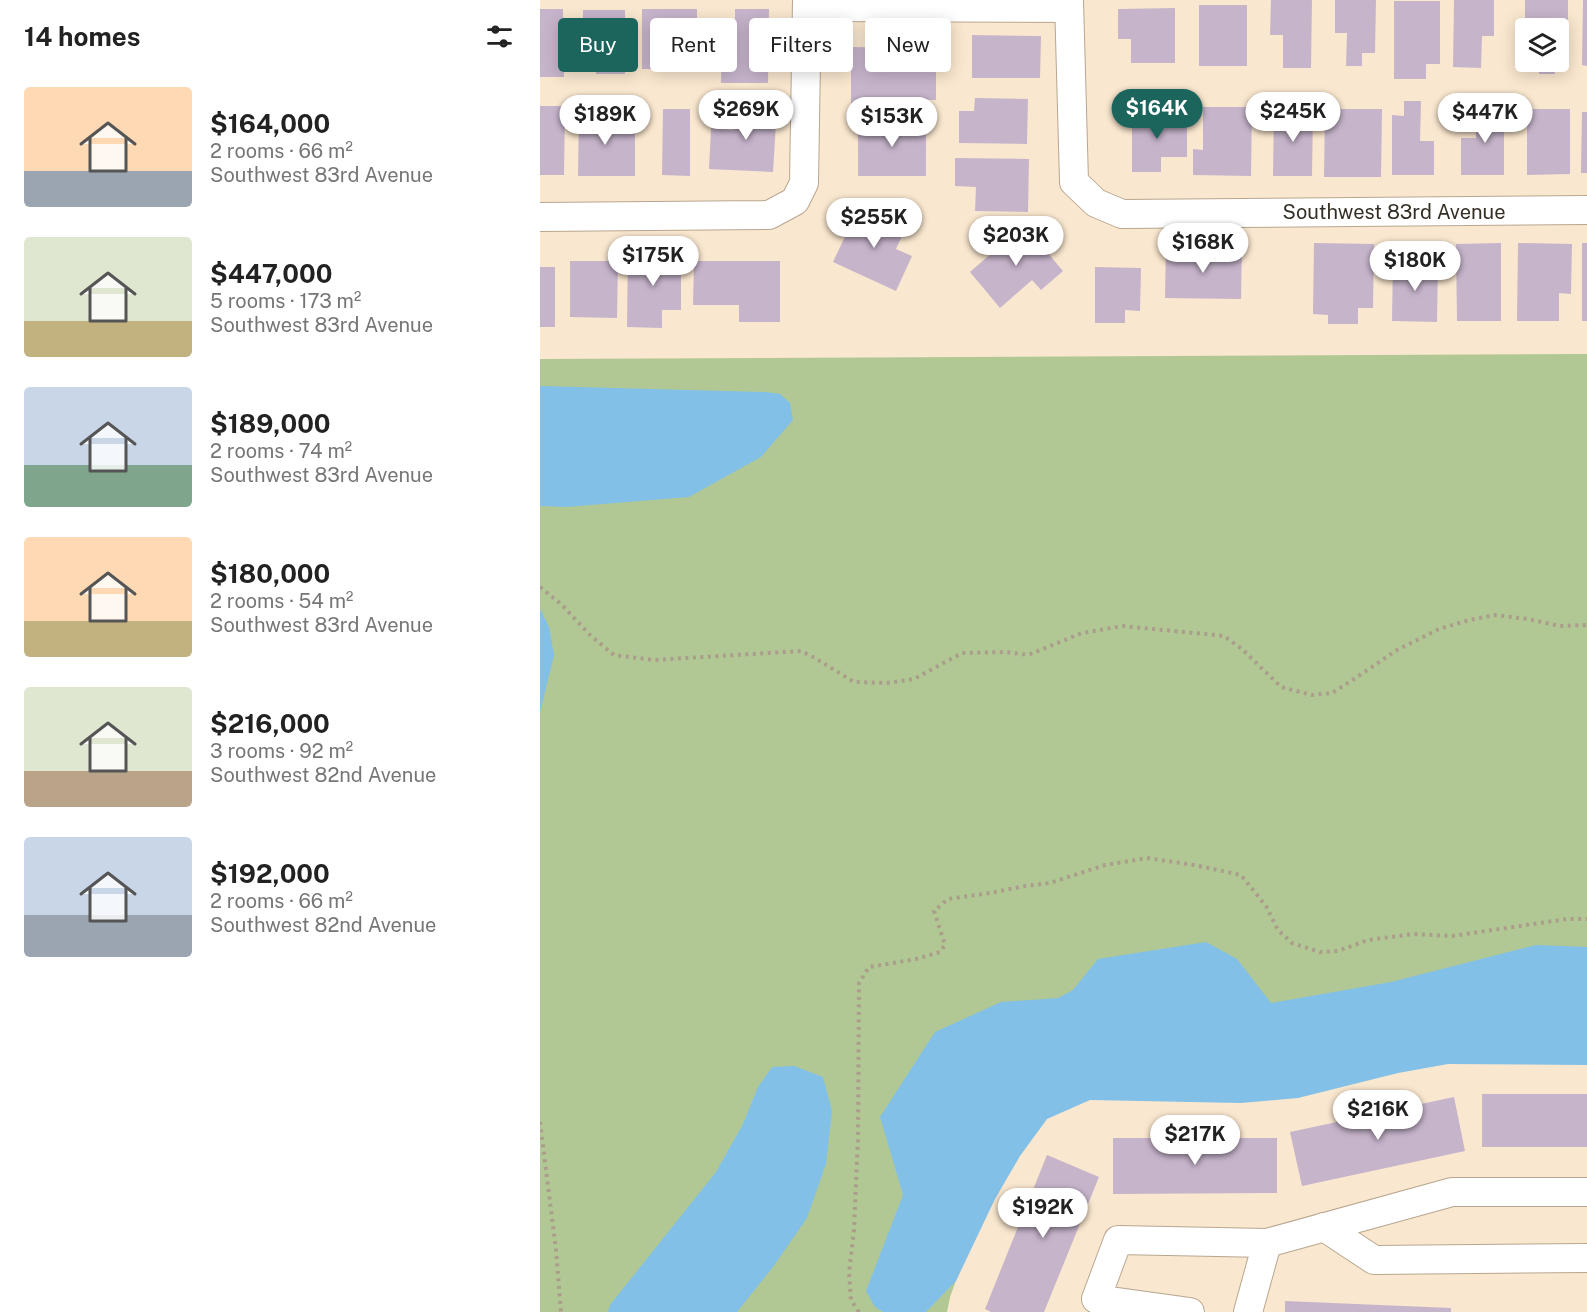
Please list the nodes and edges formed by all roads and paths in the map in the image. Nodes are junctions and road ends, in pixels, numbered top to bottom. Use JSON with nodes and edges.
{"nodes":[{"id":1,"x":807,"y":4,"type":"edge"},
{"id":2,"x":1068,"y":4,"type":"edge"},
{"id":3,"x":1587,"y":210,"type":"edge"},
{"id":4,"x":540,"y":217,"type":"edge"},
{"id":5,"x":540,"y":586,"type":"edge"},
{"id":6,"x":1587,"y":625,"type":"edge"},
{"id":7,"x":1587,"y":919,"type":"edge"},
{"id":8,"x":540,"y":1122,"type":"edge"},
{"id":9,"x":1587,"y":1192,"type":"edge"},
{"id":10,"x":1324,"y":1227,"type":"junction"},
{"id":11,"x":1267,"y":1243,"type":"junction"},
{"id":12,"x":1587,"y":1258,"type":"edge"},
{"id":13,"x":561,"y":1312,"type":"edge"},
{"id":14,"x":859,"y":1312,"type":"edge"},
{"id":15,"x":1190,"y":1312,"type":"edge"},
{"id":16,"x":1248,"y":1312,"type":"edge"}],
"edges":[{"from":1,"to":2,"type":"street"},
{"from":1,"to":4,"type":"street"},
{"from":2,"to":3,"type":"street","name":"Southwest 83rd Avenue"},
{"from":5,"to":6,"type":"path"},
{"from":7,"to":14,"type":"path"},
{"from":8,"to":13,"type":"path"},
{"from":9,"to":10,"type":"street"},
{"from":10,"to":11,"type":"street"},
{"from":10,"to":12,"type":"street"},
{"from":11,"to":15,"type":"street"},
{"from":11,"to":16,"type":"street"}]}
